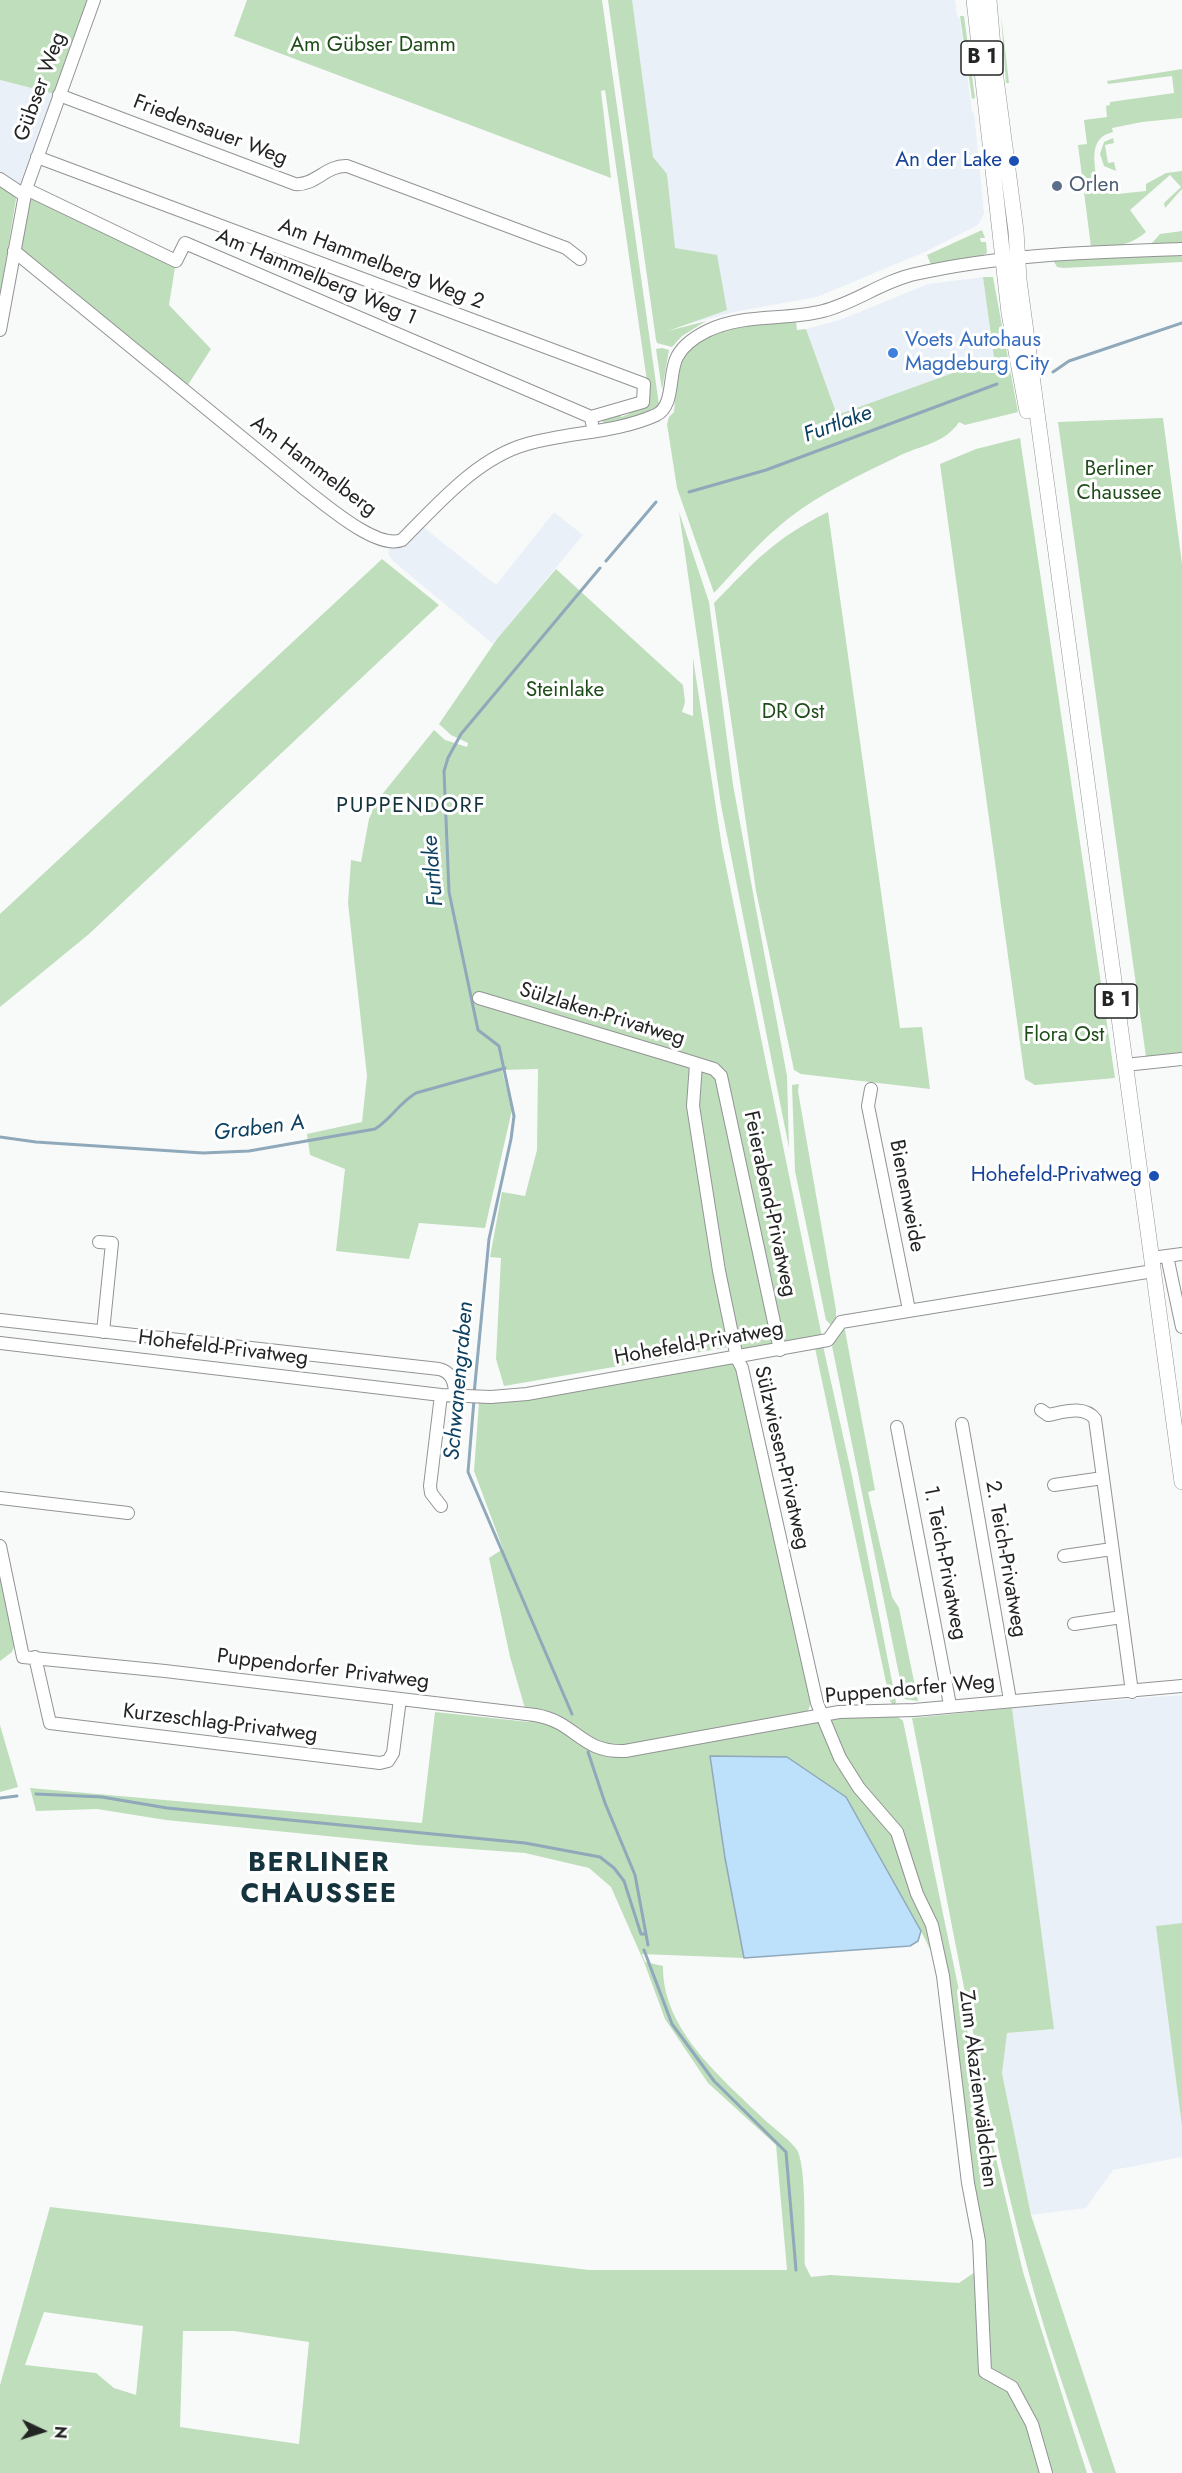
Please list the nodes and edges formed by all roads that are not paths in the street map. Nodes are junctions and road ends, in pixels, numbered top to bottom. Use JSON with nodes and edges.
{"nodes":[{"id":1,"x":94,"y":0,"type":"edge"},
{"id":2,"x":974,"y":0,"type":"edge"},
{"id":3,"x":989,"y":0,"type":"edge"},
{"id":4,"x":59,"y":95,"type":"junction"},
{"id":5,"x":37,"y":157,"type":"junction"},
{"id":6,"x":0,"y":179,"type":"edge"},
{"id":7,"x":25,"y":192,"type":"junction"},
{"id":8,"x":1182,"y":249,"type":"edge"},
{"id":9,"x":14,"y":251,"type":"junction"},
{"id":10,"x":580,"y":259,"type":"dead end"},
{"id":11,"x":1010,"y":259,"type":"junction"},
{"id":12,"x":0,"y":330,"type":"edge"},
{"id":13,"x":591,"y":417,"type":"junction"},
{"id":14,"x":594,"y":430,"type":"junction"},
{"id":15,"x":478,"y":998,"type":"dead end"},
{"id":16,"x":1182,"y":1059,"type":"edge"},
{"id":17,"x":696,"y":1064,"type":"junction"},
{"id":18,"x":1125,"y":1065,"type":"junction"},
{"id":19,"x":714,"y":1069,"type":"joint"},
{"id":20,"x":871,"y":1089,"type":"dead end"},
{"id":21,"x":99,"y":1242,"type":"dead end"},
{"id":22,"x":1182,"y":1254,"type":"edge"},
{"id":23,"x":1167,"y":1256,"type":"junction"},
{"id":24,"x":1152,"y":1265,"type":"junction"},
{"id":25,"x":909,"y":1310,"type":"junction"},
{"id":26,"x":0,"y":1320,"type":"edge"},
{"id":27,"x":1182,"y":1327,"type":"edge"},
{"id":28,"x":104,"y":1332,"type":"junction"},
{"id":29,"x":0,"y":1342,"type":"edge"},
{"id":30,"x":780,"y":1350,"type":"junction"},
{"id":31,"x":737,"y":1358,"type":"junction"},
{"id":32,"x":441,"y":1395,"type":"junction"},
{"id":33,"x":459,"y":1396,"type":"junction"},
{"id":34,"x":1041,"y":1410,"type":"dead end"},
{"id":35,"x":962,"y":1424,"type":"dead end"},
{"id":36,"x":897,"y":1427,"type":"dead end"},
{"id":37,"x":1103,"y":1478,"type":"junction"},
{"id":38,"x":1182,"y":1482,"type":"edge"},
{"id":39,"x":1054,"y":1485,"type":"dead end"},
{"id":40,"x":0,"y":1498,"type":"edge"},
{"id":41,"x":441,"y":1506,"type":"dead end"},
{"id":42,"x":128,"y":1513,"type":"dead end"},
{"id":43,"x":0,"y":1546,"type":"edge"},
{"id":44,"x":1112,"y":1549,"type":"junction"},
{"id":45,"x":1064,"y":1556,"type":"dead end"},
{"id":46,"x":1122,"y":1617,"type":"junction"},
{"id":47,"x":1074,"y":1624,"type":"dead end"},
{"id":48,"x":29,"y":1657,"type":"junction"},
{"id":49,"x":1182,"y":1686,"type":"edge"},
{"id":50,"x":1132,"y":1692,"type":"junction"},
{"id":51,"x":400,"y":1699,"type":"junction"},
{"id":52,"x":1010,"y":1700,"type":"junction"},
{"id":53,"x":950,"y":1706,"type":"junction"},
{"id":54,"x":823,"y":1716,"type":"junction"},
{"id":55,"x":608,"y":1752,"type":"joint"},
{"id":56,"x":1046,"y":2473,"type":"edge"}],
"edges":[{"from":1,"to":4,"type":"street","name":"Gübser Weg"},
{"from":2,"to":11,"type":"main road","number":"B 1"},
{"from":3,"to":11,"type":"main road","number":"B 1"},
{"from":4,"to":5,"type":"street","name":"Gübser Weg"},
{"from":4,"to":10,"type":"street","name":"Friedensauer Weg"},
{"from":5,"to":7,"type":"street","name":"Gübser Weg"},
{"from":5,"to":13,"type":"street","name":"Am Hammelberg Weg 2"},
{"from":6,"to":7,"type":"street"},
{"from":7,"to":9,"type":"street","name":"Gübser Weg"},
{"from":7,"to":13,"type":"street","name":"Am Hammelberg Weg 1"},
{"from":8,"to":11,"type":"street"},
{"from":9,"to":12,"type":"street","name":"Gübser Weg"},
{"from":9,"to":14,"type":"street","name":"Am Hammelberg"},
{"from":11,"to":14,"type":"street","name":"Am Hammelberg"},
{"from":11,"to":18,"type":"main road","number":"B 1"},
{"from":13,"to":14,"type":"street"},
{"from":15,"to":17,"type":"street","name":"Sülzlaken-Privatweg"},
{"from":16,"to":18,"type":"street"},
{"from":17,"to":19,"type":"street","name":"Sülzlaken-Privatweg"},
{"from":17,"to":31,"type":"street","name":"Sülzwiesen-Privatweg"},
{"from":18,"to":24,"type":"main road","number":"B 1"},
{"from":19,"to":30,"type":"street","name":"Feierabend-Privatweg"},
{"from":20,"to":25,"type":"street","name":"Bienenweide"},
{"from":21,"to":28,"type":"street"},
{"from":22,"to":23,"type":"street","name":"Hohefeld-Privatweg"},
{"from":23,"to":24,"type":"street","name":"Hohefeld-Privatweg"},
{"from":23,"to":27,"type":"street"},
{"from":24,"to":25,"type":"street","name":"Hohefeld-Privatweg"},
{"from":24,"to":38,"type":"main road","number":"B 1"},
{"from":25,"to":30,"type":"street","name":"Hohefeld-Privatweg"},
{"from":26,"to":28,"type":"street","name":"Hohefeld-Privatweg"},
{"from":28,"to":33,"type":"street","name":"Hohefeld-Privatweg"},
{"from":29,"to":32,"type":"street","name":"Hohefeld-Privatweg"},
{"from":30,"to":31,"type":"street","name":"Hohefeld-Privatweg"},
{"from":31,"to":33,"type":"street","name":"Hohefeld-Privatweg"},
{"from":31,"to":54,"type":"street","name":"Sülzwiesen-Privatweg"},
{"from":32,"to":33,"type":"street","name":"Hohefeld-Privatweg"},
{"from":32,"to":41,"type":"street"},
{"from":34,"to":37,"type":"street"},
{"from":35,"to":52,"type":"street","name":"2. Teich-Privatweg"},
{"from":36,"to":53,"type":"street","name":"1. Teich-Privatweg"},
{"from":37,"to":39,"type":"street"},
{"from":37,"to":44,"type":"street"},
{"from":40,"to":42,"type":"street"},
{"from":43,"to":48,"type":"street"},
{"from":44,"to":45,"type":"street"},
{"from":44,"to":46,"type":"street"},
{"from":46,"to":47,"type":"street"},
{"from":46,"to":50,"type":"street"},
{"from":48,"to":51,"type":"street","name":"Puppendorfer Privatweg"},
{"from":48,"to":51,"type":"street","name":"Kurzeschlag-Privatweg"},
{"from":49,"to":50,"type":"street","name":"Puppendorfer Weg"},
{"from":50,"to":52,"type":"street","name":"Puppendorfer Weg"},
{"from":51,"to":55,"type":"street","name":"Puppendorfer Privatweg"},
{"from":52,"to":53,"type":"street","name":"Puppendorfer Weg"},
{"from":53,"to":54,"type":"street","name":"Puppendorfer Weg"},
{"from":54,"to":55,"type":"street","name":"Puppendorfer Weg"},
{"from":54,"to":56,"type":"street","name":"Zum Akazienwäldchen"}]}
